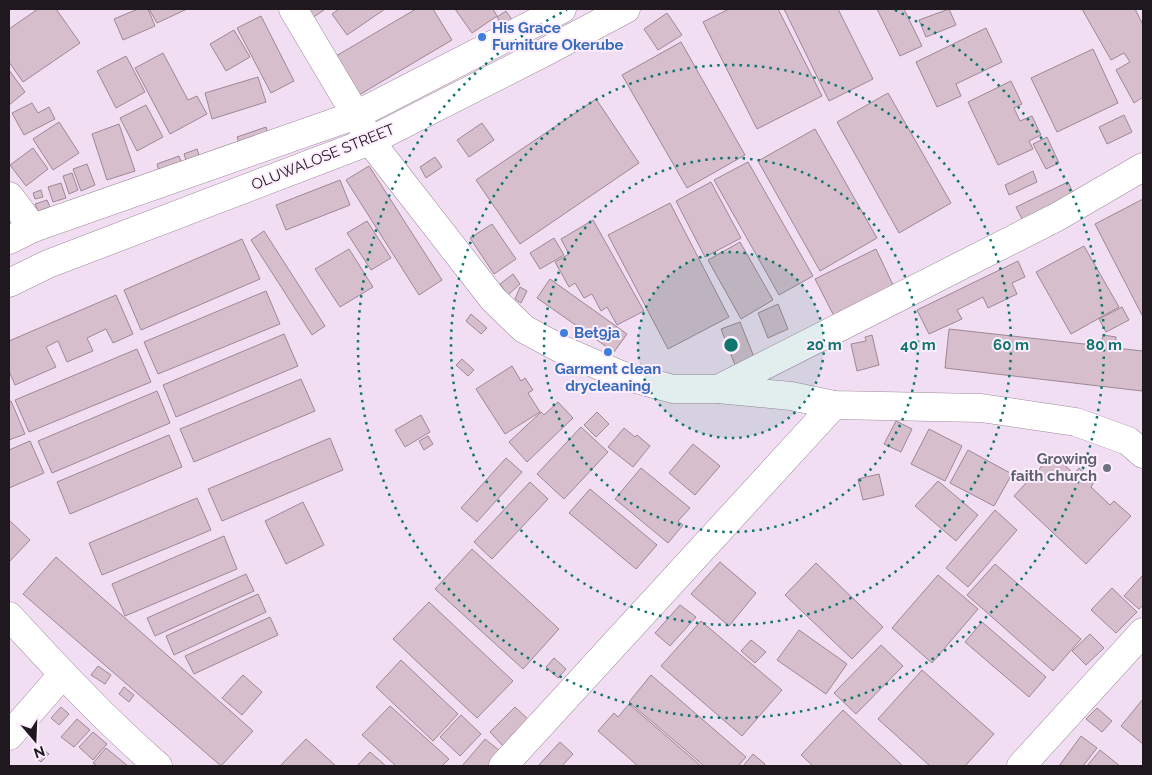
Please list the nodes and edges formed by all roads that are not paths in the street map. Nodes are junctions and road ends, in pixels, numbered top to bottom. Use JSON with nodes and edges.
{"nodes":[{"id":1,"x":293,"y":9,"type":"edge"},
{"id":2,"x":562,"y":9,"type":"edge"},
{"id":3,"x":626,"y":9,"type":"edge"},
{"id":4,"x":356,"y":116,"type":"junction"},
{"id":5,"x":370,"y":141,"type":"junction"},
{"id":6,"x":1143,"y":167,"type":"edge"},
{"id":7,"x":9,"y":196,"type":"edge"},
{"id":8,"x":34,"y":228,"type":"junction"},
{"id":9,"x":9,"y":240,"type":"edge"},
{"id":10,"x":9,"y":283,"type":"edge"},
{"id":11,"x":718,"y":389,"type":"junction"},
{"id":12,"x":834,"y":405,"type":"junction"},
{"id":13,"x":1143,"y":454,"type":"edge"},
{"id":14,"x":9,"y":616,"type":"edge"},
{"id":15,"x":1143,"y":632,"type":"edge"},
{"id":16,"x":63,"y":674,"type":"junction"},
{"id":17,"x":9,"y":736,"type":"edge"},
{"id":18,"x":158,"y":766,"type":"edge"},
{"id":19,"x":503,"y":766,"type":"edge"},
{"id":20,"x":1021,"y":766,"type":"edge"}],
"edges":[{"from":1,"to":4,"type":"street"},
{"from":2,"to":4,"type":"street","name":"OLUWALOSE STREET"},
{"from":3,"to":5,"type":"street","name":"OLUWALOSE STREET"},
{"from":4,"to":5,"type":"street"},
{"from":4,"to":8,"type":"street","name":"OLUWALOSE STREET"},
{"from":5,"to":10,"type":"street","name":"OLUWALOSE STREET"},
{"from":5,"to":11,"type":"street"},
{"from":6,"to":11,"type":"street"},
{"from":7,"to":8,"type":"street"},
{"from":8,"to":9,"type":"street","name":"OLUWALOSE STREET"},
{"from":11,"to":12,"type":"street"},
{"from":12,"to":13,"type":"street"},
{"from":12,"to":19,"type":"street"},
{"from":14,"to":16,"type":"street"},
{"from":15,"to":20,"type":"street"},
{"from":16,"to":17,"type":"street"},
{"from":16,"to":18,"type":"street"}]}
